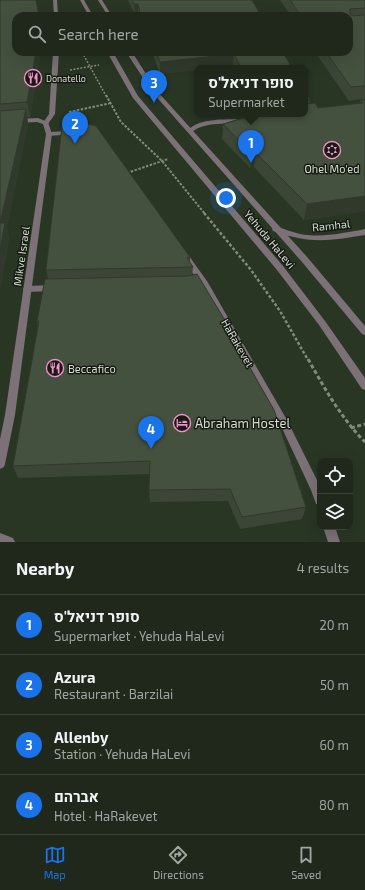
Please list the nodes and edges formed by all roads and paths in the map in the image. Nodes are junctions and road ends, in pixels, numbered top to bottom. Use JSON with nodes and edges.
{"nodes":[{"id":1,"x":55,"y":0,"type":"edge"},
{"id":2,"x":82,"y":0,"type":"edge"},
{"id":3,"x":100,"y":0,"type":"edge"},
{"id":4,"x":56,"y":12,"type":"edge"},
{"id":5,"x":90,"y":12,"type":"edge"},
{"id":6,"x":108,"y":12,"type":"edge"},
{"id":7,"x":56,"y":56,"type":"edge"},
{"id":8,"x":84,"y":56,"type":"edge"},
{"id":9,"x":112,"y":56,"type":"edge"},
{"id":10,"x":132,"y":56,"type":"edge"},
{"id":11,"x":251,"y":120,"type":"edge"},
{"id":12,"x":0,"y":122,"type":"edge"},
{"id":13,"x":46,"y":123,"type":"junction"},
{"id":14,"x":190,"y":131,"type":"junction"},
{"id":15,"x":78,"y":133,"type":"edge"},
{"id":16,"x":49,"y":134,"type":"junction"},
{"id":17,"x":162,"y":161,"type":"junction"},
{"id":18,"x":127,"y":173,"type":"edge"},
{"id":19,"x":276,"y":229,"type":"junction"},
{"id":20,"x":365,"y":232,"type":"edge"},
{"id":21,"x":183,"y":253,"type":"edge"},
{"id":22,"x":27,"y":288,"type":"junction"},
{"id":23,"x":60,"y":288,"type":"edge"},
{"id":24,"x":365,"y":332,"type":"edge"},
{"id":25,"x":365,"y":386,"type":"edge"},
{"id":26,"x":365,"y":424,"type":"edge"},
{"id":27,"x":351,"y":428,"type":"junction"},
{"id":28,"x":365,"y":442,"type":"edge"},
{"id":29,"x":0,"y":464,"type":"edge"},
{"id":30,"x":318,"y":494,"type":"edge"},
{"id":31,"x":330,"y":530,"type":"edge"},
{"id":32,"x":0,"y":539,"type":"edge"},
{"id":33,"x":9,"y":542,"type":"edge"},
{"id":34,"x":334,"y":542,"type":"edge"}],
"edges":[{"from":1,"to":4,"type":"street"},
{"from":2,"to":5,"type":"street"},
{"from":3,"to":6,"type":"street"},
{"from":7,"to":13,"type":"street"},
{"from":8,"to":17,"type":"path"},
{"from":9,"to":25,"type":"street","name":"Yehuda HaLevi"},
{"from":10,"to":14,"type":"street","name":"Yehuda HaLevi"},
{"from":11,"to":14,"type":"street"},
{"from":12,"to":13,"type":"street"},
{"from":13,"to":16,"type":"street","name":"Mikve Israel"},
{"from":14,"to":19,"type":"street","name":"Yehuda HaLevi"},
{"from":15,"to":16,"type":"street"},
{"from":16,"to":22,"type":"street","name":"Mikve Israel"},
{"from":17,"to":18,"type":"path"},
{"from":17,"to":27,"type":"path"},
{"from":19,"to":20,"type":"street","name":"Ramhal"},
{"from":19,"to":24,"type":"street","name":"Yehuda HaLevi"},
{"from":21,"to":30,"type":"street","name":"HaRakevet"},
{"from":22,"to":23,"type":"street"},
{"from":22,"to":29,"type":"street","name":"Mikve Israel"},
{"from":26,"to":27,"type":"path"},
{"from":27,"to":28,"type":"path"},
{"from":31,"to":34,"type":"street"},
{"from":32,"to":33,"type":"street"}]}
